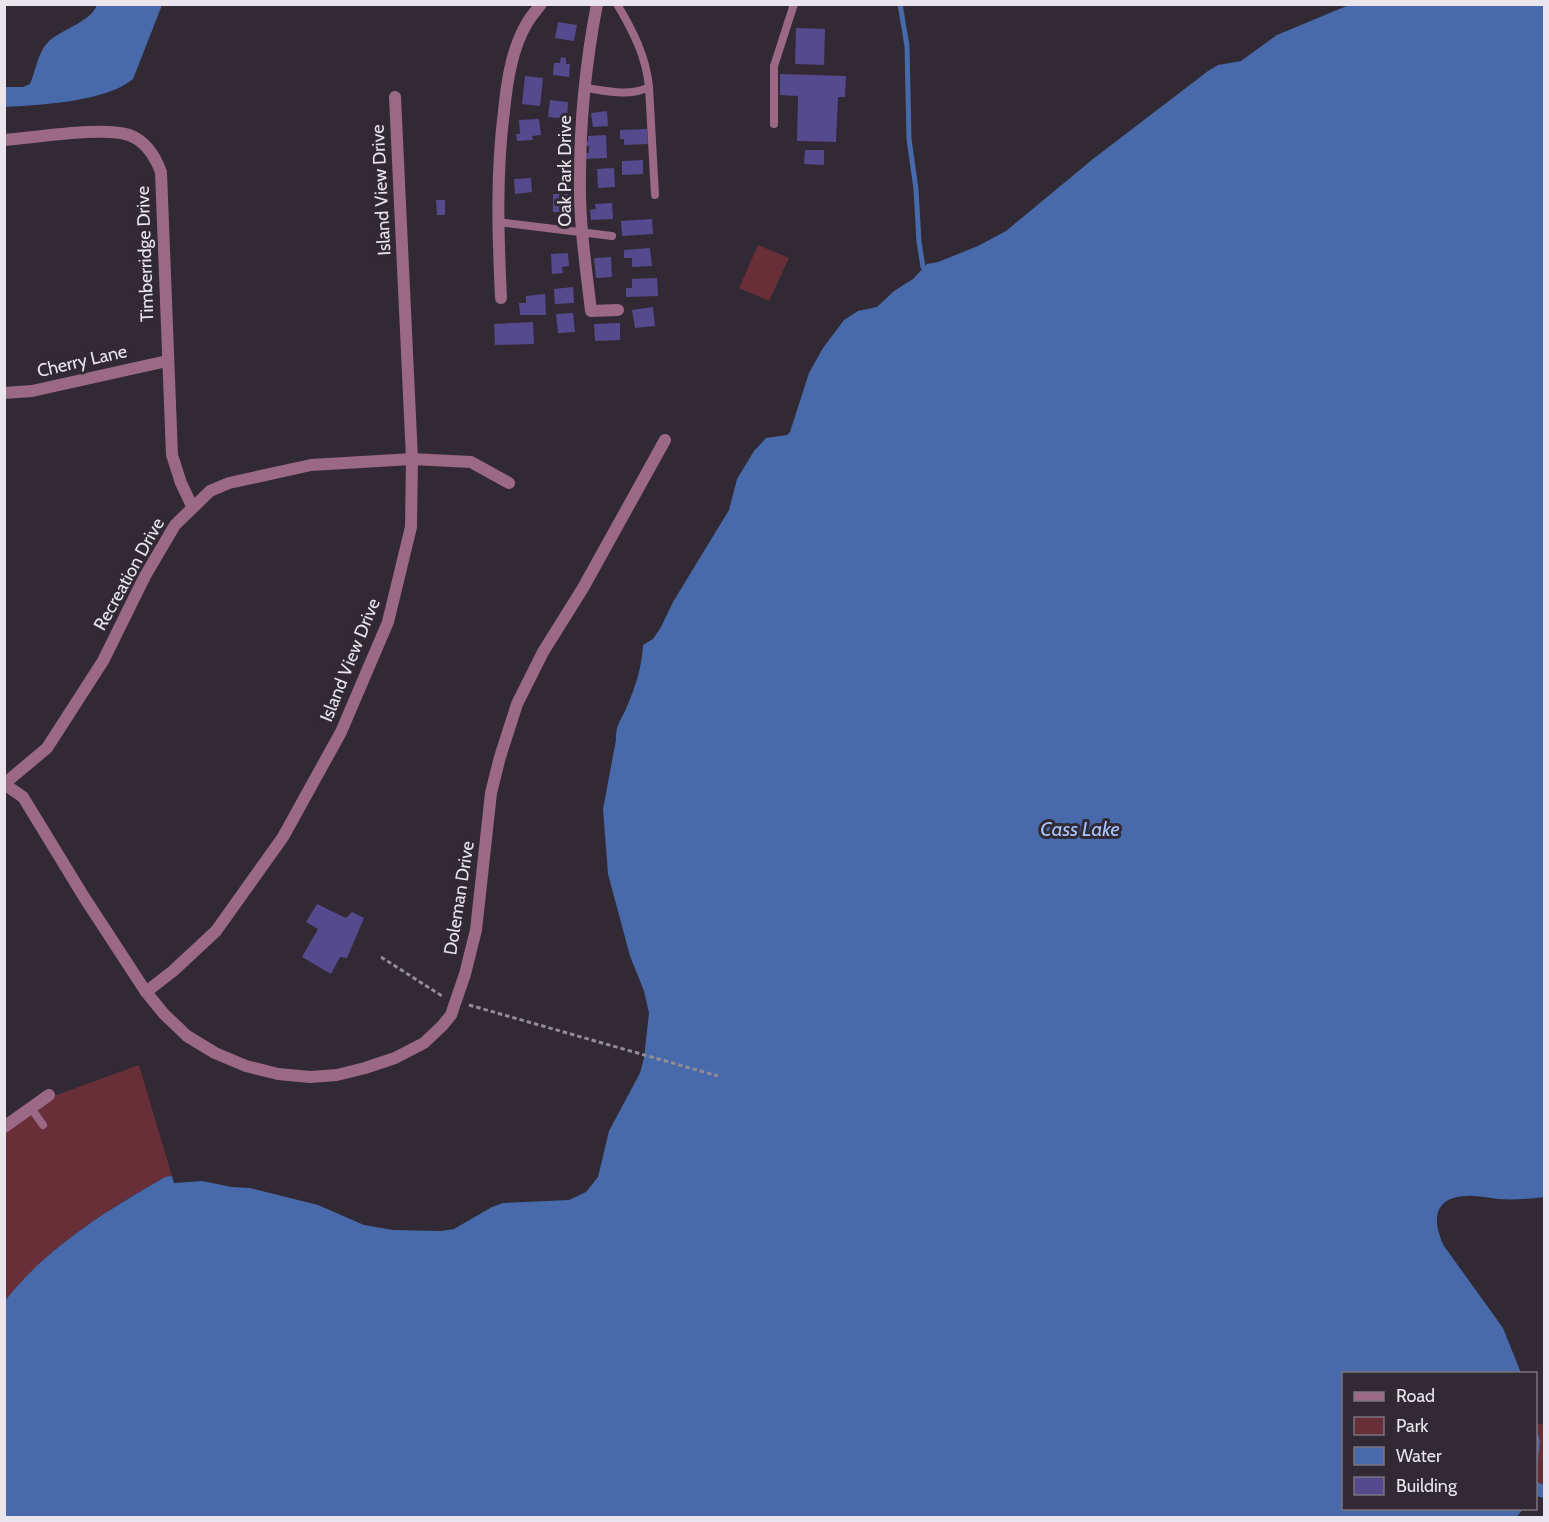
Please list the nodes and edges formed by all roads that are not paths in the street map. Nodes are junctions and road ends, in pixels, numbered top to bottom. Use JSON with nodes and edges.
{"nodes":[{"id":1,"x":541,"y":4,"type":"edge"},
{"id":2,"x":597,"y":4,"type":"edge"},
{"id":3,"x":617,"y":4,"type":"edge"},
{"id":4,"x":794,"y":4,"type":"edge"},
{"id":5,"x":649,"y":87,"type":"junction"},
{"id":6,"x":586,"y":88,"type":"junction"},
{"id":7,"x":395,"y":97,"type":"dead end"},
{"id":8,"x":774,"y":124,"type":"dead end"},
{"id":9,"x":4,"y":140,"type":"edge"},
{"id":10,"x":655,"y":195,"type":"dead end"},
{"id":11,"x":497,"y":222,"type":"junction"},
{"id":12,"x":582,"y":232,"type":"junction"},
{"id":13,"x":612,"y":236,"type":"dead end"},
{"id":14,"x":501,"y":298,"type":"dead end"},
{"id":15,"x":618,"y":310,"type":"dead end"},
{"id":16,"x":167,"y":361,"type":"junction"},
{"id":17,"x":4,"y":393,"type":"edge"},
{"id":18,"x":665,"y":440,"type":"dead end"},
{"id":19,"x":412,"y":459,"type":"junction"},
{"id":20,"x":509,"y":483,"type":"dead end"},
{"id":21,"x":192,"y":506,"type":"junction"},
{"id":22,"x":4,"y":784,"type":"edge"},
{"id":23,"x":146,"y":992,"type":"junction"},
{"id":24,"x":49,"y":1095,"type":"dead end"},
{"id":25,"x":31,"y":1108,"type":"junction"},
{"id":26,"x":44,"y":1125,"type":"dead end"},
{"id":27,"x":4,"y":1127,"type":"edge"}],
"edges":[{"from":1,"to":11,"type":"street"},
{"from":2,"to":6,"type":"street","name":"Oak Park Drive"},
{"from":3,"to":5,"type":"lane"},
{"from":4,"to":8,"type":"lane"},
{"from":5,"to":6,"type":"lane"},
{"from":5,"to":10,"type":"lane"},
{"from":6,"to":12,"type":"street","name":"Oak Park Drive"},
{"from":7,"to":19,"type":"street","name":"Island View Drive"},
{"from":9,"to":16,"type":"street","name":"Timberridge Drive"},
{"from":11,"to":12,"type":"lane"},
{"from":11,"to":14,"type":"street"},
{"from":12,"to":13,"type":"lane"},
{"from":12,"to":15,"type":"street","name":"Oak Park Drive"},
{"from":16,"to":17,"type":"street","name":"Cherry Lane"},
{"from":16,"to":21,"type":"street","name":"Timberridge Drive"},
{"from":18,"to":23,"type":"street","name":"Doleman Drive"},
{"from":19,"to":20,"type":"street","name":"Recreation Drive"},
{"from":19,"to":21,"type":"street","name":"Recreation Drive"},
{"from":19,"to":23,"type":"street","name":"Island View Drive"},
{"from":21,"to":22,"type":"street","name":"Recreation Drive"},
{"from":22,"to":23,"type":"street","name":"Doleman Drive"},
{"from":24,"to":25,"type":"street"},
{"from":25,"to":26,"type":"lane"},
{"from":25,"to":27,"type":"street"}]}
